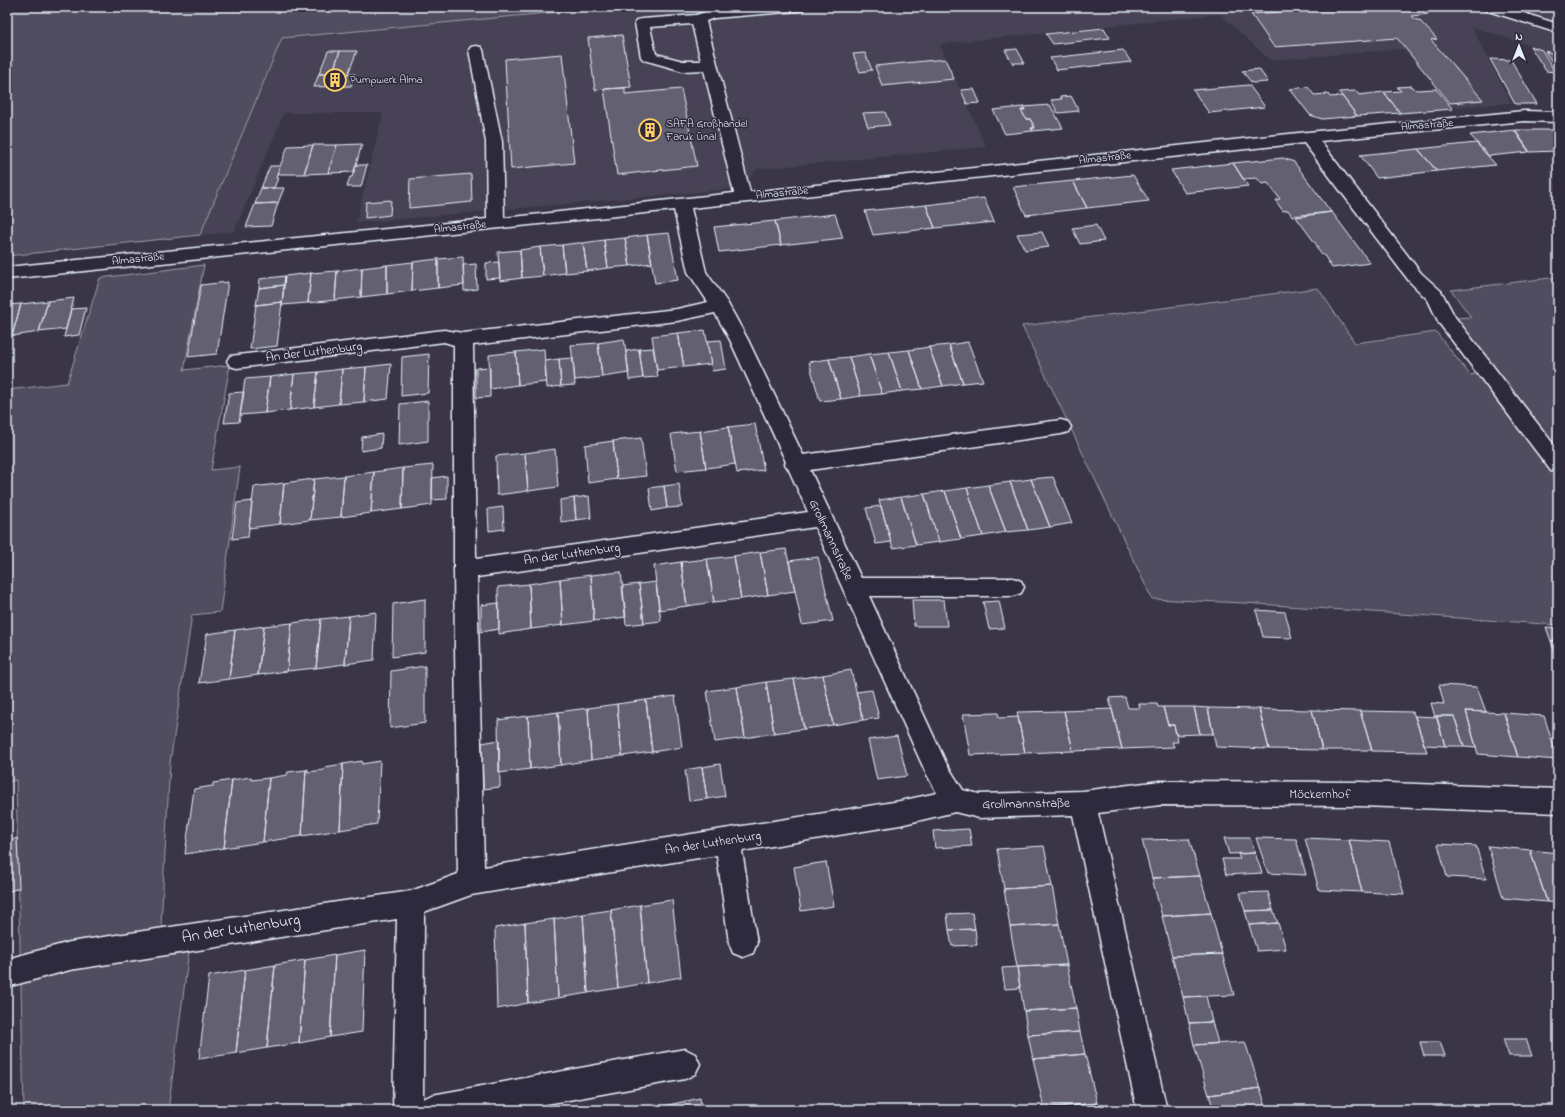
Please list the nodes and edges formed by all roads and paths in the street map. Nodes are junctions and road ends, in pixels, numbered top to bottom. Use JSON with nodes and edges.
{"nodes":[{"id":1,"x":798,"y":7,"type":"edge"},
{"id":2,"x":1490,"y":7,"type":"edge"},
{"id":3,"x":698,"y":19,"type":"junction"},
{"id":4,"x":1558,"y":29,"type":"edge"},
{"id":5,"x":476,"y":50,"type":"dead end"},
{"id":6,"x":710,"y":65,"type":"junction"},
{"id":7,"x":1558,"y":117,"type":"edge"},
{"id":8,"x":1308,"y":137,"type":"junction"},
{"id":9,"x":743,"y":197,"type":"junction"},
{"id":10,"x":681,"y":204,"type":"junction"},
{"id":11,"x":496,"y":224,"type":"junction"},
{"id":12,"x":7,"y":273,"type":"edge"},
{"id":13,"x":720,"y":306,"type":"junction"},
{"id":14,"x":463,"y":340,"type":"junction"},
{"id":15,"x":237,"y":361,"type":"dead end"},
{"id":16,"x":1061,"y":427,"type":"dead end"},
{"id":17,"x":795,"y":464,"type":"junction"},
{"id":18,"x":1558,"y":465,"type":"edge"},
{"id":19,"x":821,"y":518,"type":"junction"},
{"id":20,"x":465,"y":570,"type":"junction"},
{"id":21,"x":853,"y":586,"type":"junction"},
{"id":22,"x":1013,"y":588,"type":"dead end"},
{"id":23,"x":955,"y":800,"type":"junction"},
{"id":24,"x":1558,"y":801,"type":"edge"},
{"id":25,"x":1083,"y":803,"type":"junction"},
{"id":26,"x":728,"y":841,"type":"junction"},
{"id":27,"x":471,"y":882,"type":"junction"},
{"id":28,"x":411,"y":904,"type":"junction"},
{"id":29,"x":743,"y":944,"type":"dead end"},
{"id":30,"x":7,"y":973,"type":"edge"},
{"id":31,"x":685,"y":1064,"type":"dead end"},
{"id":32,"x":408,"y":1110,"type":"edge"},
{"id":33,"x":432,"y":1110,"type":"edge"},
{"id":34,"x":1152,"y":1110,"type":"edge"}],
"edges":[{"from":1,"to":3,"type":"street"},
{"from":2,"to":4,"type":"street"},
{"from":3,"to":6,"type":"street"},
{"from":3,"to":6,"type":"street"},
{"from":5,"to":11,"type":"street"},
{"from":6,"to":9,"type":"street"},
{"from":7,"to":8,"type":"street","name":"Almastraße"},
{"from":8,"to":9,"type":"street","name":"Almastraße"},
{"from":8,"to":18,"type":"street"},
{"from":9,"to":10,"type":"street","name":"Almastraße"},
{"from":10,"to":11,"type":"street","name":"Almastraße"},
{"from":10,"to":13,"type":"street","name":"Grollmannstraße"},
{"from":11,"to":12,"type":"street","name":"Almastraße"},
{"from":13,"to":14,"type":"street","name":"An der Luthenburg"},
{"from":13,"to":17,"type":"street","name":"Grollmannstraße"},
{"from":14,"to":15,"type":"street","name":"An der Luthenburg"},
{"from":14,"to":20,"type":"street"},
{"from":16,"to":17,"type":"street"},
{"from":17,"to":19,"type":"street","name":"Grollmannstraße"},
{"from":19,"to":20,"type":"street","name":"An der Luthenburg"},
{"from":19,"to":21,"type":"street","name":"Grollmannstraße"},
{"from":20,"to":27,"type":"street"},
{"from":21,"to":22,"type":"street"},
{"from":21,"to":23,"type":"street","name":"Grollmannstraße"},
{"from":23,"to":25,"type":"street","name":"Grollmannstraße"},
{"from":23,"to":26,"type":"street","name":"An der Luthenburg"},
{"from":24,"to":25,"type":"street","name":"Möckernhof"},
{"from":25,"to":34,"type":"street","name":"Grollmannstraße"},
{"from":26,"to":27,"type":"street","name":"An der Luthenburg"},
{"from":26,"to":29,"type":"street"},
{"from":27,"to":28,"type":"street","name":"An der Luthenburg"},
{"from":28,"to":30,"type":"street","name":"An der Luthenburg"},
{"from":28,"to":32,"type":"street"},
{"from":31,"to":33,"type":"street"}]}
